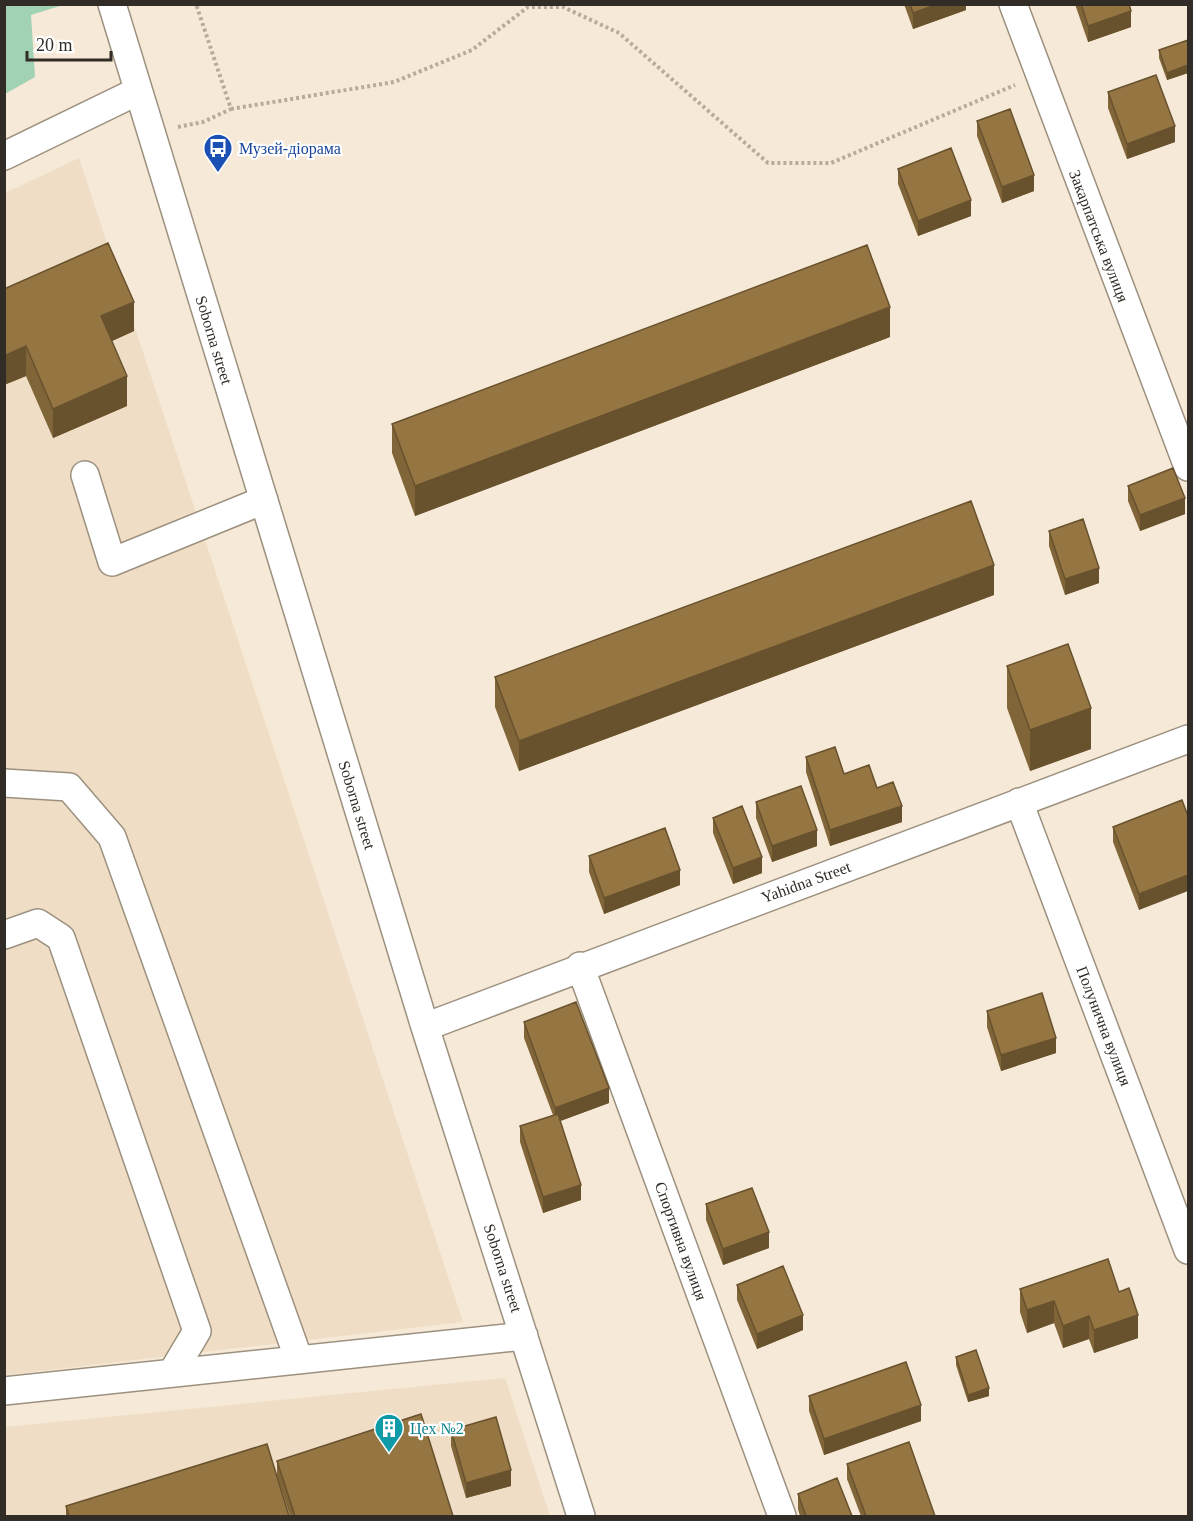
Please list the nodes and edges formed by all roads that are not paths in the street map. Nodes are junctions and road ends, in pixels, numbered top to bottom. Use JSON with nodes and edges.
{"nodes":[{"id":1,"x":112,"y":4,"type":"edge"},
{"id":2,"x":1012,"y":4,"type":"edge"},
{"id":3,"x":138,"y":91,"type":"junction"},
{"id":4,"x":4,"y":156,"type":"edge"},
{"id":5,"x":1188,"y":467,"type":"edge"},
{"id":6,"x":85,"y":475,"type":"dead end"},
{"id":7,"x":264,"y":500,"type":"junction"},
{"id":8,"x":1188,"y":739,"type":"edge"},
{"id":9,"x":4,"y":783,"type":"edge"},
{"id":10,"x":1019,"y":802,"type":"junction"},
{"id":11,"x":4,"y":935,"type":"edge"},
{"id":12,"x":580,"y":966,"type":"junction"},
{"id":13,"x":425,"y":1027,"type":"junction"},
{"id":14,"x":1188,"y":1247,"type":"edge"},
{"id":15,"x":525,"y":1335,"type":"junction"},
{"id":16,"x":299,"y":1360,"type":"junction"},
{"id":17,"x":172,"y":1373,"type":"junction"},
{"id":18,"x":4,"y":1391,"type":"edge"},
{"id":19,"x":581,"y":1516,"type":"edge"},
{"id":20,"x":782,"y":1516,"type":"edge"}],
"edges":[{"from":1,"to":3,"type":"street","name":"Soborna street"},
{"from":2,"to":5,"type":"street","name":"Закарпатська вулиця"},
{"from":3,"to":4,"type":"street"},
{"from":3,"to":7,"type":"street","name":"Soborna street"},
{"from":6,"to":7,"type":"street"},
{"from":7,"to":13,"type":"street","name":"Soborna street"},
{"from":8,"to":10,"type":"street","name":"Yahidna Street"},
{"from":9,"to":16,"type":"street"},
{"from":10,"to":12,"type":"street","name":"Yahidna Street"},
{"from":10,"to":14,"type":"street","name":"Полунична вулиця"},
{"from":11,"to":17,"type":"street"},
{"from":12,"to":13,"type":"street","name":"Yahidna Street"},
{"from":12,"to":20,"type":"street","name":"Спортивна вулиця"},
{"from":13,"to":15,"type":"street","name":"Soborna street"},
{"from":15,"to":16,"type":"street"},
{"from":15,"to":19,"type":"street","name":"Soborna street"},
{"from":16,"to":17,"type":"street"},
{"from":17,"to":18,"type":"street"}]}
